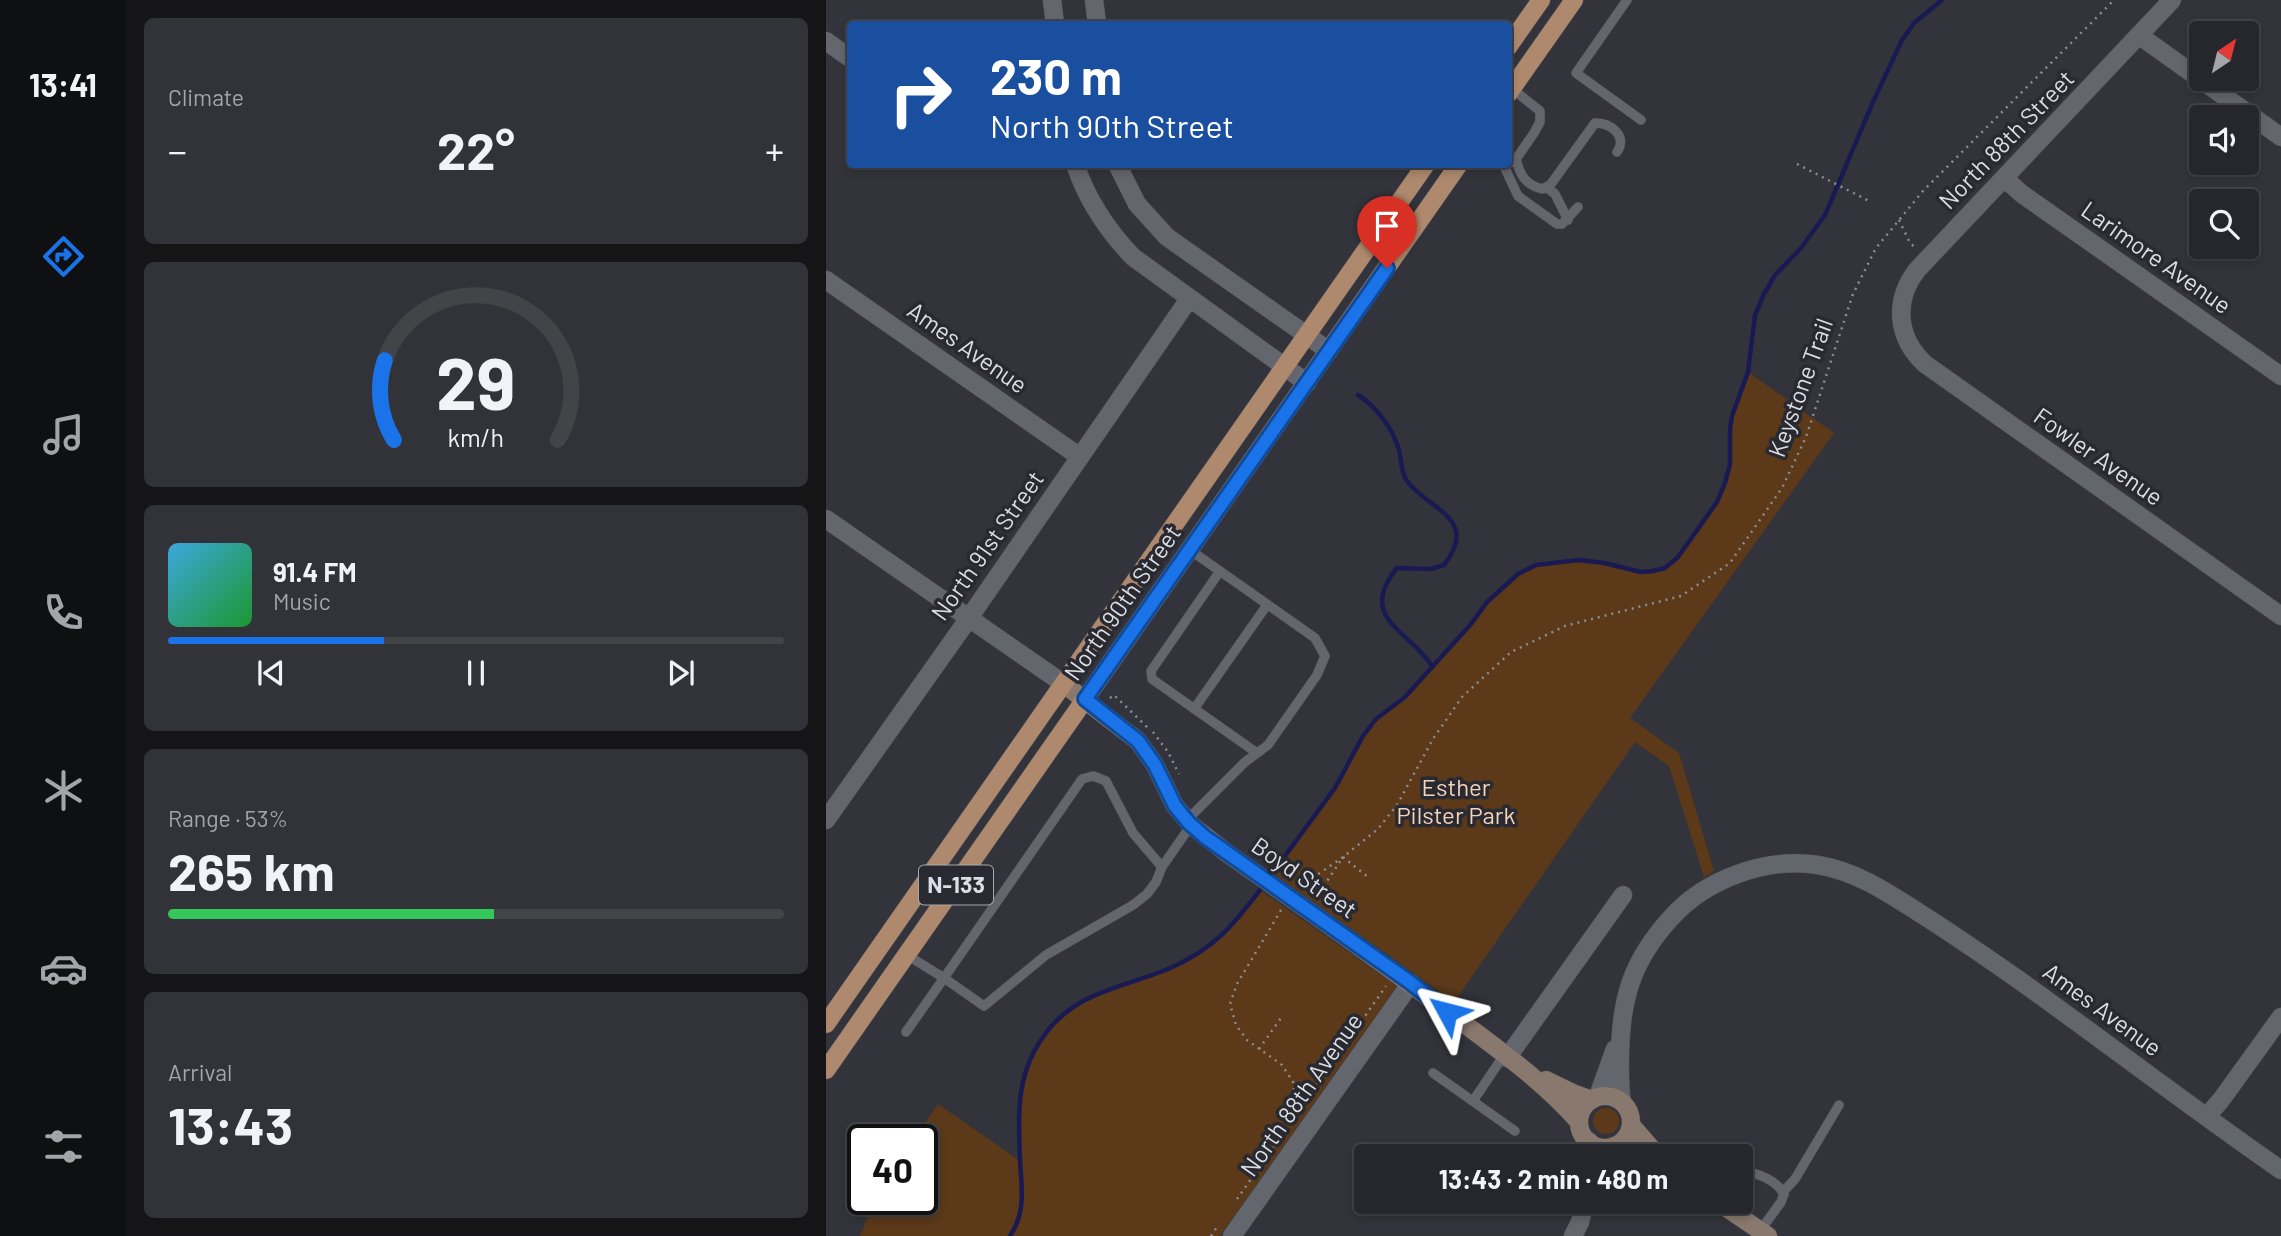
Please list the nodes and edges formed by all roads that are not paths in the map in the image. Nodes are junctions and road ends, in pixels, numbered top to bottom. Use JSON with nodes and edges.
{"nodes":[{"id":1,"x":1052,"y":0,"type":"edge"},
{"id":2,"x":1094,"y":0,"type":"edge"},
{"id":3,"x":1541,"y":0,"type":"edge"},
{"id":4,"x":1574,"y":0,"type":"edge"},
{"id":5,"x":1627,"y":0,"type":"edge"},
{"id":6,"x":2172,"y":0,"type":"edge"},
{"id":7,"x":1055,"y":21,"type":"edge"},
{"id":8,"x":1097,"y":21,"type":"edge"},
{"id":9,"x":2140,"y":36,"type":"junction"},
{"id":10,"x":826,"y":41,"type":"edge"},
{"id":11,"x":1512,"y":41,"type":"edge"},
{"id":12,"x":847,"y":56,"type":"edge"},
{"id":13,"x":1512,"y":86,"type":"edge"},
{"id":14,"x":1512,"y":90,"type":"edge"},
{"id":15,"x":1641,"y":120,"type":"dead end"},
{"id":16,"x":2281,"y":137,"type":"edge"},
{"id":17,"x":1617,"y":152,"type":"dead end"},
{"id":18,"x":1512,"y":161,"type":"edge"},
{"id":19,"x":1077,"y":168,"type":"edge"},
{"id":20,"x":1119,"y":168,"type":"edge"},
{"id":21,"x":1423,"y":168,"type":"edge"},
{"id":22,"x":1456,"y":168,"type":"edge"},
{"id":23,"x":1505,"y":168,"type":"edge"},
{"id":24,"x":2005,"y":179,"type":"junction"},
{"id":25,"x":1546,"y":187,"type":"junction"},
{"id":26,"x":1578,"y":206,"type":"dead end"},
{"id":27,"x":1568,"y":220,"type":"junction"},
{"id":28,"x":826,"y":280,"type":"edge"},
{"id":29,"x":1189,"y":299,"type":"junction"},
{"id":30,"x":1901,"y":325,"type":"joint"},
{"id":31,"x":1307,"y":335,"type":"junction"},
{"id":32,"x":1329,"y":351,"type":"junction"},
{"id":33,"x":1284,"y":367,"type":"junction"},
{"id":34,"x":2281,"y":376,"type":"edge"},
{"id":35,"x":1307,"y":383,"type":"junction"},
{"id":36,"x":1080,"y":457,"type":"junction"},
{"id":37,"x":826,"y":519,"type":"edge"},
{"id":38,"x":1190,"y":550,"type":"junction"},
{"id":39,"x":1220,"y":571,"type":"junction"},
{"id":40,"x":1268,"y":605,"type":"junction"},
{"id":41,"x":2281,"y":616,"type":"edge"},
{"id":42,"x":969,"y":618,"type":"junction"},
{"id":43,"x":1064,"y":684,"type":"junction"},
{"id":44,"x":1085,"y":699,"type":"junction"},
{"id":45,"x":1194,"y":709,"type":"junction"},
{"id":46,"x":1257,"y":753,"type":"junction"},
{"id":47,"x":832,"y":800,"type":"edge"},
{"id":48,"x":826,"y":820,"type":"edge"},
{"id":49,"x":1189,"y":822,"type":"junction"},
{"id":50,"x":1162,"y":867,"type":"junction"},
{"id":51,"x":1623,"y":895,"type":"dead end"},
{"id":52,"x":907,"y":954,"type":"junction"},
{"id":53,"x":944,"y":978,"type":"junction"},
{"id":54,"x":1411,"y":983,"type":"junction"},
{"id":55,"x":2281,"y":1017,"type":"edge"},
{"id":56,"x":826,"y":1024,"type":"edge"},
{"id":57,"x":1621,"y":1026,"type":"junction"},
{"id":58,"x":906,"y":1032,"type":"dead end"},
{"id":59,"x":1505,"y":1056,"type":"junction"},
{"id":60,"x":1524,"y":1069,"type":"junction"},
{"id":61,"x":826,"y":1070,"type":"edge"},
{"id":62,"x":1433,"y":1073,"type":"dead end"},
{"id":63,"x":1595,"y":1098,"type":"junction"},
{"id":64,"x":1473,"y":1101,"type":"junction"},
{"id":65,"x":1622,"y":1102,"type":"junction"},
{"id":66,"x":1839,"y":1105,"type":"dead end"},
{"id":67,"x":2207,"y":1116,"type":"junction"},
{"id":68,"x":1579,"y":1122,"type":"junction"},
{"id":69,"x":1631,"y":1125,"type":"junction"},
{"id":70,"x":1515,"y":1130,"type":"dead end"},
{"id":71,"x":1587,"y":1144,"type":"edge"},
{"id":72,"x":1619,"y":1144,"type":"edge"},
{"id":73,"x":1648,"y":1144,"type":"edge"},
{"id":74,"x":2281,"y":1170,"type":"edge"},
{"id":75,"x":1753,"y":1173,"type":"edge"},
{"id":76,"x":1783,"y":1192,"type":"junction"},
{"id":77,"x":1581,"y":1214,"type":"edge"},
{"id":78,"x":1736,"y":1214,"type":"edge"},
{"id":79,"x":1226,"y":1230,"type":"edge"},
{"id":80,"x":1764,"y":1233,"type":"edge"},
{"id":81,"x":1573,"y":1236,"type":"edge"}],
"edges":[{"from":1,"to":7,"type":"street"},
{"from":2,"to":8,"type":"street"},
{"from":3,"to":11,"type":"main road"},
{"from":4,"to":13,"type":"main road"},
{"from":5,"to":15,"type":"lane"},
{"from":6,"to":9,"type":"street","name":"North 88th Street"},
{"from":9,"to":16,"type":"street"},
{"from":9,"to":24,"type":"street","name":"North 88th Street"},
{"from":10,"to":12,"type":"street"},
{"from":14,"to":18,"type":"lane"},
{"from":17,"to":25,"type":"lane"},
{"from":18,"to":25,"type":"lane"},
{"from":19,"to":29,"type":"street"},
{"from":20,"to":31,"type":"street"},
{"from":21,"to":31,"type":"main road","name":"North 90th Street","number":"N-133"},
{"from":22,"to":32,"type":"main road","name":"North 90th Street","number":"N-133"},
{"from":23,"to":27,"type":"lane"},
{"from":24,"to":30,"type":"street","name":"North 88th Street"},
{"from":24,"to":34,"type":"street","name":"Larimore Avenue"},
{"from":25,"to":27,"type":"lane"},
{"from":26,"to":27,"type":"lane"},
{"from":28,"to":36,"type":"street","name":"Ames Avenue"},
{"from":29,"to":33,"type":"street"},
{"from":29,"to":36,"type":"street","name":"North 91st Street"},
{"from":30,"to":41,"type":"street","name":"Fowler Avenue"},
{"from":31,"to":32,"type":"street"},
{"from":31,"to":33,"type":"main road","name":"North 90th Street","number":"N-133"},
{"from":32,"to":35,"type":"main road","name":"North 90th Street","number":"N-133"},
{"from":33,"to":35,"type":"street"},
{"from":33,"to":43,"type":"main road","name":"North 90th Street","number":"N-133"},
{"from":35,"to":38,"type":"main road","name":"North 90th Street","number":"N-133"},
{"from":36,"to":42,"type":"street","name":"North 91st Street"},
{"from":37,"to":42,"type":"street"},
{"from":38,"to":39,"type":"lane"},
{"from":38,"to":44,"type":"main road","name":"North 90th Street","number":"N-133"},
{"from":39,"to":40,"type":"lane"},
{"from":39,"to":45,"type":"lane"},
{"from":40,"to":45,"type":"lane"},
{"from":40,"to":46,"type":"lane"},
{"from":42,"to":43,"type":"street"},
{"from":42,"to":47,"type":"street","name":"North 91st Street"},
{"from":43,"to":44,"type":"street","name":"Boyd Street"},
{"from":43,"to":56,"type":"main road","name":"North 90th Street","number":"N-133"},
{"from":44,"to":49,"type":"street","name":"Boyd Street"},
{"from":44,"to":52,"type":"main road","name":"North 90th Street","number":"N-133"},
{"from":45,"to":46,"type":"lane"},
{"from":46,"to":49,"type":"lane"},
{"from":47,"to":48,"type":"street","name":"North 91st Street"},
{"from":49,"to":50,"type":"lane"},
{"from":49,"to":54,"type":"street","name":"Boyd Street","bridge":true},
{"from":50,"to":53,"type":"lane"},
{"from":50,"to":53,"type":"lane"},
{"from":51,"to":59,"type":"street"},
{"from":52,"to":53,"type":"lane"},
{"from":52,"to":61,"type":"main road","name":"North 90th Street","number":"N-133"},
{"from":53,"to":58,"type":"lane"},
{"from":54,"to":59,"type":"street","name":"Boyd Street"},
{"from":54,"to":79,"type":"street","name":"North 88th Avenue"},
{"from":55,"to":67,"type":"street"},
{"from":57,"to":63,"type":"street"},
{"from":57,"to":65,"type":"street"},
{"from":57,"to":67,"type":"street","name":"Ames Avenue"},
{"from":59,"to":60,"type":"street","name":"Boyd Street"},
{"from":59,"to":64,"type":"lane"},
{"from":60,"to":63,"type":"street","name":"Boyd Street"},
{"from":60,"to":68,"type":"street","name":"Boyd Street"},
{"from":62,"to":64,"type":"lane"},
{"from":63,"to":65,"type":"street","name":"Boyd Street"},
{"from":63,"to":68,"type":"street"},
{"from":64,"to":70,"type":"lane"},
{"from":65,"to":69,"type":"street"},
{"from":66,"to":76,"type":"lane"},
{"from":67,"to":74,"type":"street","name":"Ames Avenue"},
{"from":68,"to":71,"type":"street","name":"Boyd Street"},
{"from":69,"to":72,"type":"street"},
{"from":69,"to":73,"type":"street"},
{"from":75,"to":76,"type":"lane"},
{"from":76,"to":80,"type":"lane"},
{"from":77,"to":81,"type":"street"},
{"from":78,"to":80,"type":"street"}]}
